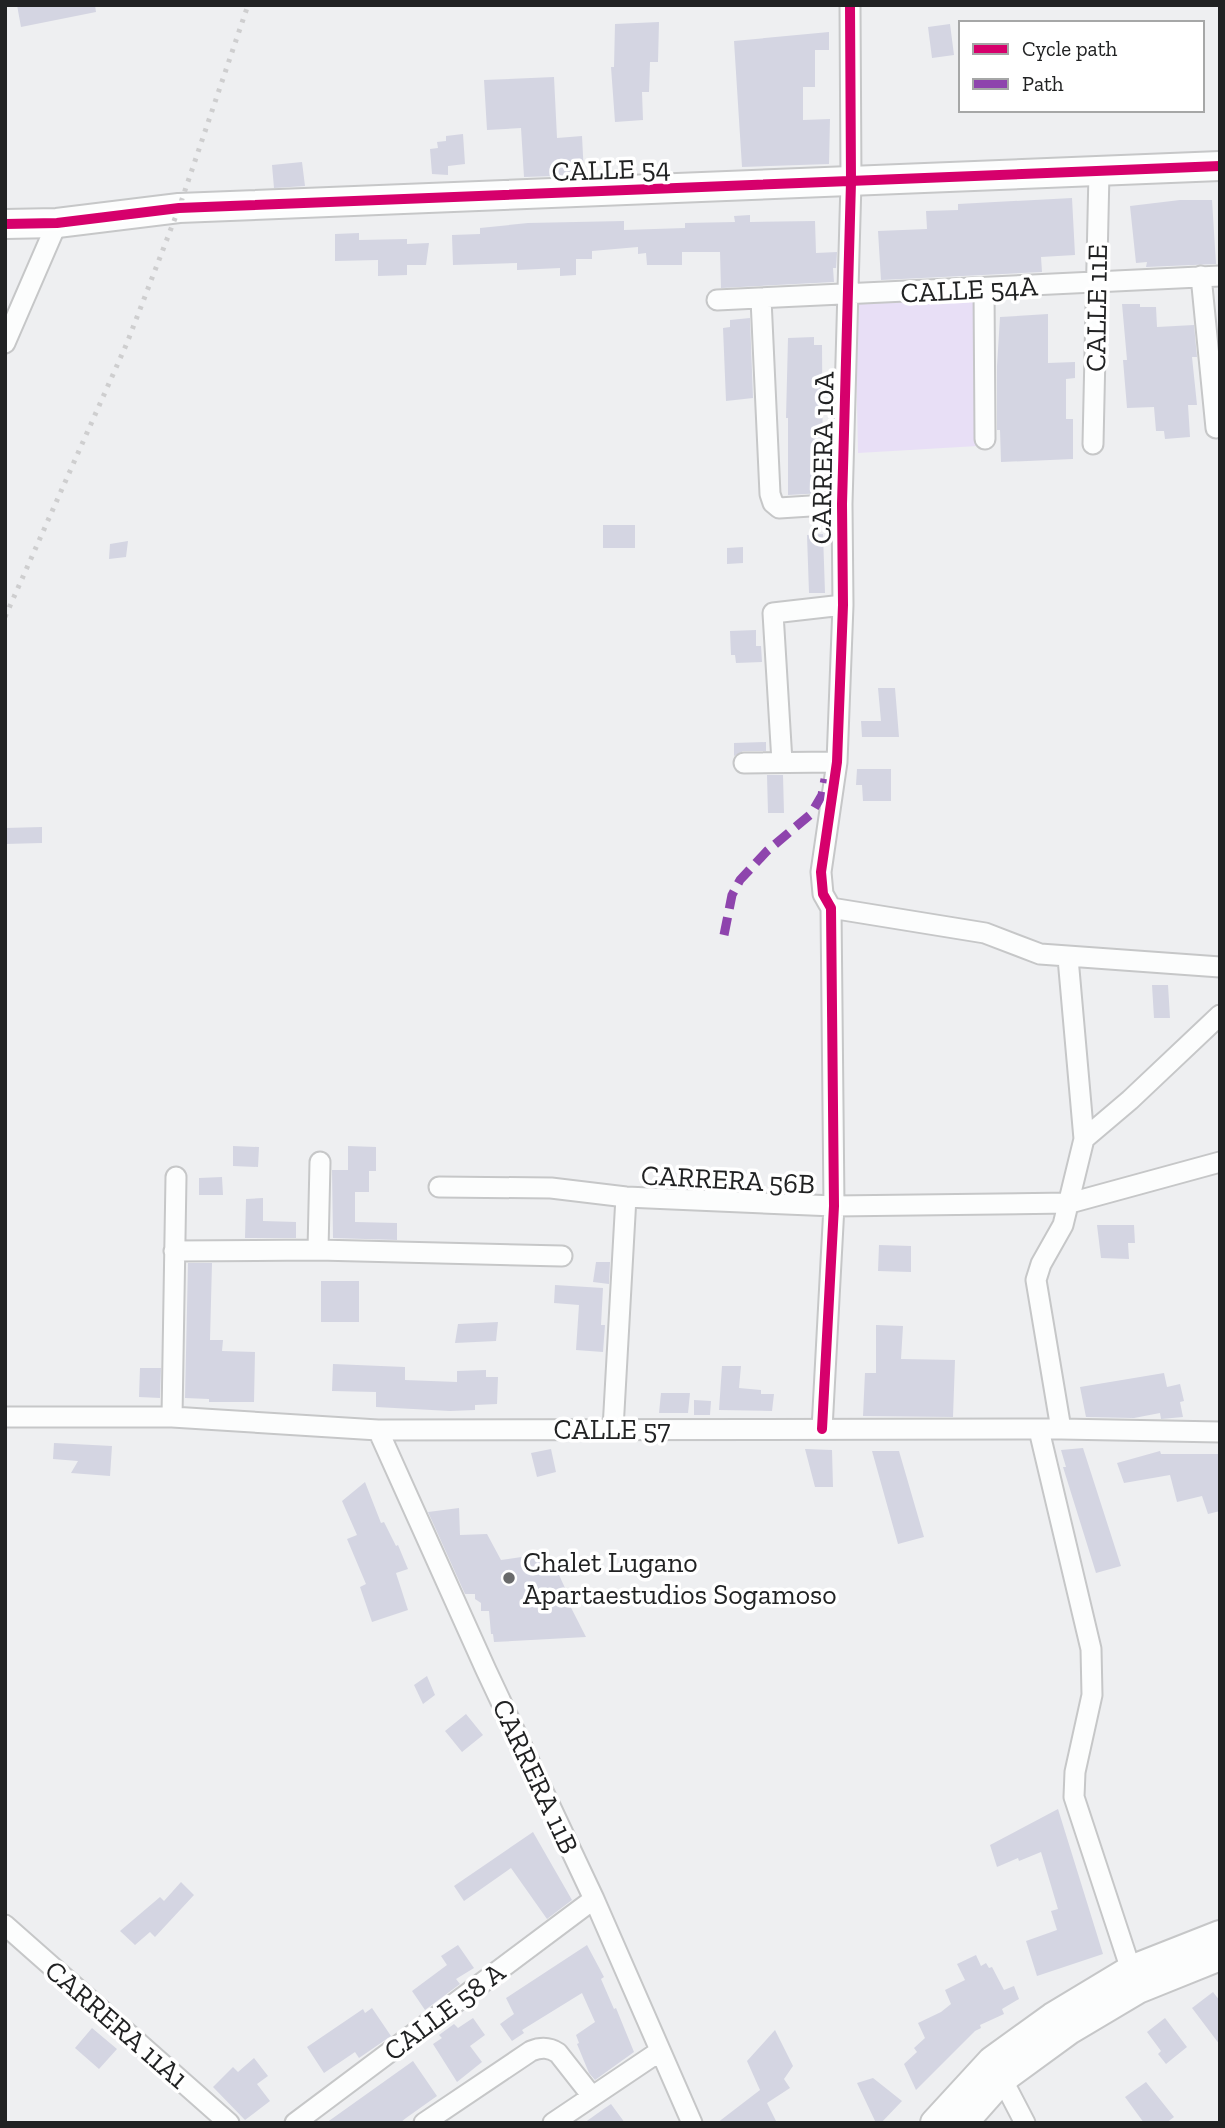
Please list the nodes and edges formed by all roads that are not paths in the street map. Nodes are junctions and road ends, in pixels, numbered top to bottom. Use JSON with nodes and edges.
{"nodes":[{"id":1,"x":852,"y":5,"type":"edge"},
{"id":2,"x":1220,"y":166,"type":"edge"},
{"id":3,"x":1099,"y":172,"type":"junction"},
{"id":4,"x":851,"y":182,"type":"junction"},
{"id":5,"x":57,"y":223,"type":"junction"},
{"id":6,"x":5,"y":224,"type":"edge"},
{"id":7,"x":1210,"y":276,"type":"edge"},
{"id":8,"x":1098,"y":282,"type":"junction"},
{"id":9,"x":984,"y":288,"type":"junction"},
{"id":10,"x":849,"y":295,"type":"junction"},
{"id":11,"x":761,"y":299,"type":"junction"},
{"id":12,"x":718,"y":300,"type":"dead end"},
{"id":13,"x":5,"y":343,"type":"edge"},
{"id":14,"x":1216,"y":428,"type":"dead end"},
{"id":15,"x":985,"y":439,"type":"dead end"},
{"id":16,"x":1093,"y":444,"type":"dead end"},
{"id":17,"x":842,"y":504,"type":"junction"},
{"id":18,"x":843,"y":605,"type":"junction"},
{"id":19,"x":782,"y":762,"type":"junction"},
{"id":20,"x":837,"y":762,"type":"junction"},
{"id":21,"x":744,"y":763,"type":"dead end"},
{"id":22,"x":831,"y":908,"type":"junction"},
{"id":23,"x":1068,"y":958,"type":"junction"},
{"id":24,"x":1220,"y":967,"type":"edge"},
{"id":25,"x":1220,"y":1015,"type":"edge"},
{"id":26,"x":1084,"y":1139,"type":"junction"},
{"id":27,"x":320,"y":1162,"type":"dead end"},
{"id":28,"x":1220,"y":1162,"type":"edge"},
{"id":29,"x":176,"y":1177,"type":"dead end"},
{"id":30,"x":439,"y":1187,"type":"dead end"},
{"id":31,"x":626,"y":1197,"type":"junction"},
{"id":32,"x":1070,"y":1202,"type":"junction"},
{"id":33,"x":834,"y":1206,"type":"junction"},
{"id":34,"x":318,"y":1250,"type":"junction"},
{"id":35,"x":174,"y":1251,"type":"junction"},
{"id":36,"x":562,"y":1255,"type":"dead end"},
{"id":37,"x":5,"y":1417,"type":"edge"},
{"id":38,"x":172,"y":1417,"type":"junction"},
{"id":39,"x":613,"y":1429,"type":"junction"},
{"id":40,"x":822,"y":1429,"type":"junction"},
{"id":41,"x":1061,"y":1429,"type":"junction"},
{"id":42,"x":378,"y":1430,"type":"junction"},
{"id":43,"x":1039,"y":1430,"type":"junction"},
{"id":44,"x":1220,"y":1432,"type":"edge"},
{"id":45,"x":594,"y":1899,"type":"junction"},
{"id":46,"x":5,"y":1925,"type":"edge"},
{"id":47,"x":1220,"y":1935,"type":"edge"},
{"id":48,"x":1220,"y":1956,"type":"edge"},
{"id":49,"x":1131,"y":1970,"type":"junction"},
{"id":50,"x":660,"y":2051,"type":"junction"},
{"id":51,"x":997,"y":2070,"type":"junction"},
{"id":52,"x":592,"y":2095,"type":"junction"},
{"id":53,"x":229,"y":2123,"type":"edge"},
{"id":54,"x":295,"y":2123,"type":"edge"},
{"id":55,"x":424,"y":2123,"type":"edge"},
{"id":56,"x":553,"y":2123,"type":"edge"},
{"id":57,"x":692,"y":2123,"type":"edge"},
{"id":58,"x":935,"y":2123,"type":"edge"},
{"id":59,"x":963,"y":2123,"type":"edge"},
{"id":60,"x":1025,"y":2123,"type":"edge"}],
"edges":[{"from":1,"to":4,"type":"street","name":"CARRERA 10A"},
{"from":2,"to":3,"type":"street","name":"CALLE 54"},
{"from":3,"to":4,"type":"street","name":"CALLE 54"},
{"from":3,"to":8,"type":"street","name":"CALLE 11E"},
{"from":4,"to":5,"type":"street","name":"CALLE 54"},
{"from":4,"to":10,"type":"street","name":"CARRERA 10A"},
{"from":5,"to":6,"type":"street","name":"CALLE 54"},
{"from":5,"to":13,"type":"street"},
{"from":7,"to":8,"type":"street","name":"CALLE 54A"},
{"from":7,"to":14,"type":"street"},
{"from":8,"to":9,"type":"street","name":"CALLE 54A"},
{"from":8,"to":16,"type":"street","name":"CALLE 11E"},
{"from":9,"to":10,"type":"street","name":"CALLE 54A"},
{"from":9,"to":15,"type":"street"},
{"from":10,"to":11,"type":"street","name":"CALLE 54A"},
{"from":10,"to":17,"type":"street","name":"CARRERA 10A"},
{"from":11,"to":12,"type":"street","name":"CALLE 54A"},
{"from":11,"to":17,"type":"street"},
{"from":17,"to":18,"type":"street","name":"CARRERA 10A"},
{"from":18,"to":19,"type":"street"},
{"from":18,"to":20,"type":"street","name":"CARRERA 10A"},
{"from":19,"to":20,"type":"street"},
{"from":19,"to":21,"type":"street"},
{"from":20,"to":22,"type":"street","name":"CARRERA 10A"},
{"from":22,"to":23,"type":"street"},
{"from":22,"to":33,"type":"street","name":"CARRERA 10A"},
{"from":23,"to":24,"type":"street"},
{"from":23,"to":26,"type":"street"},
{"from":25,"to":26,"type":"street"},
{"from":26,"to":32,"type":"street"},
{"from":27,"to":34,"type":"street"},
{"from":28,"to":32,"type":"street","name":"CARRERA 56B"},
{"from":29,"to":35,"type":"street"},
{"from":30,"to":31,"type":"street","name":"CARRERA 56B"},
{"from":31,"to":33,"type":"street","name":"CARRERA 56B"},
{"from":31,"to":39,"type":"street"},
{"from":32,"to":33,"type":"street","name":"CARRERA 56B"},
{"from":32,"to":41,"type":"street"},
{"from":33,"to":40,"type":"street","name":"CARRERA 10A"},
{"from":34,"to":35,"type":"street"},
{"from":34,"to":36,"type":"street"},
{"from":35,"to":38,"type":"street"},
{"from":37,"to":38,"type":"street","name":"CALLE 57"},
{"from":38,"to":42,"type":"street","name":"CALLE 57"},
{"from":39,"to":40,"type":"street","name":"CALLE 57"},
{"from":39,"to":42,"type":"street","name":"CALLE 57"},
{"from":40,"to":43,"type":"street","name":"CALLE 57"},
{"from":41,"to":43,"type":"street","name":"CALLE 57"},
{"from":41,"to":44,"type":"street","name":"CALLE 57"},
{"from":42,"to":45,"type":"street","name":"CARRERA 11B"},
{"from":43,"to":49,"type":"street"},
{"from":45,"to":50,"type":"street","name":"CARRERA 11B"},
{"from":45,"to":54,"type":"street","name":"CALLE 58 A"},
{"from":46,"to":53,"type":"street","name":"CARRERA 11A1"},
{"from":47,"to":49,"type":"street"},
{"from":48,"to":51,"type":"street"},
{"from":49,"to":51,"type":"street"},
{"from":50,"to":52,"type":"street"},
{"from":50,"to":57,"type":"street","name":"CARRERA 11B"},
{"from":51,"to":58,"type":"street"},
{"from":51,"to":59,"type":"street"},
{"from":51,"to":60,"type":"street"},
{"from":52,"to":55,"type":"street"},
{"from":52,"to":56,"type":"street"}]}
